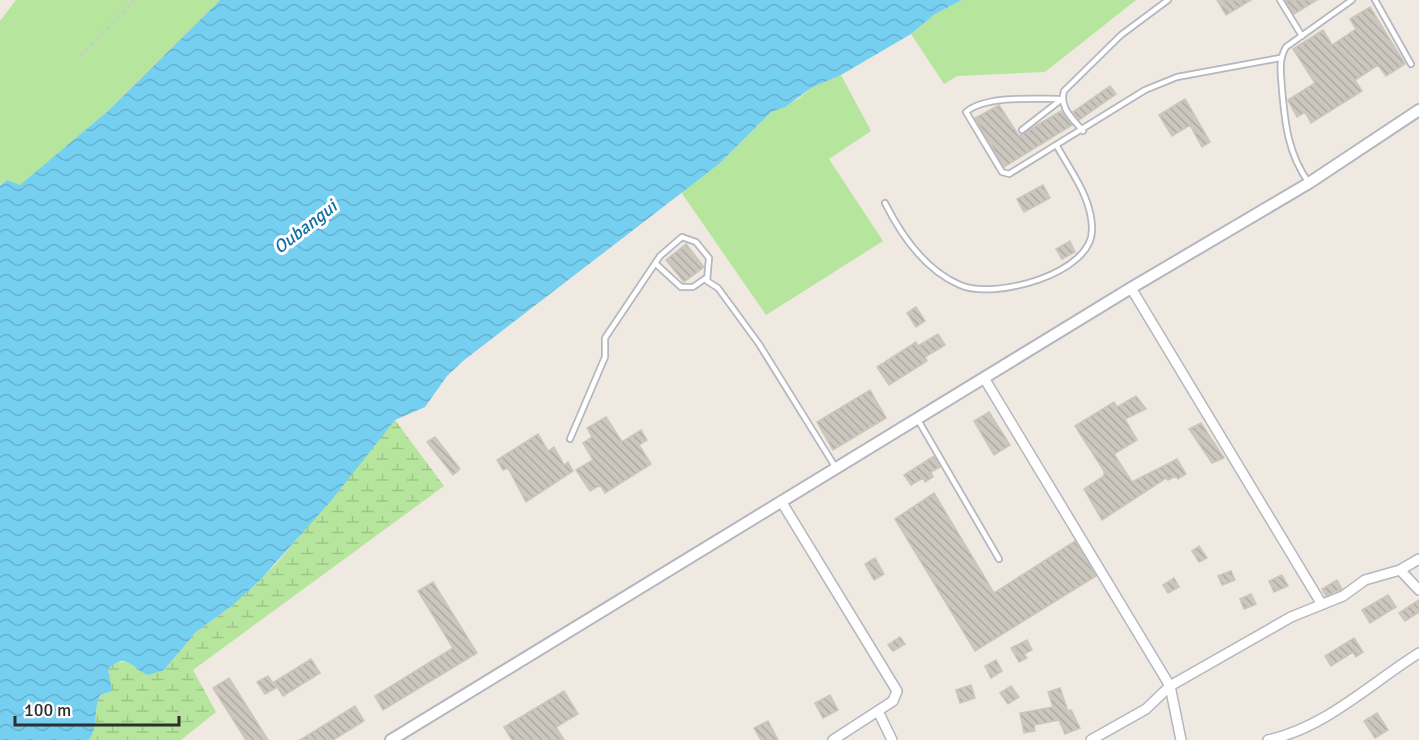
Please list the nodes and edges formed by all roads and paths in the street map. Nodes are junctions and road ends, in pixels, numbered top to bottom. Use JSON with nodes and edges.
{"nodes":[{"id":1,"x":134,"y":0,"type":"edge"},
{"id":2,"x":1168,"y":0,"type":"edge"},
{"id":3,"x":1280,"y":0,"type":"edge"},
{"id":4,"x":1352,"y":0,"type":"edge"},
{"id":5,"x":1375,"y":0,"type":"edge"},
{"id":6,"x":1302,"y":36,"type":"junction"},
{"id":7,"x":80,"y":56,"type":"dead end"},
{"id":8,"x":1280,"y":58,"type":"junction"},
{"id":9,"x":1411,"y":64,"type":"dead end"},
{"id":10,"x":1062,"y":99,"type":"junction"},
{"id":11,"x":1419,"y":110,"type":"edge"},
{"id":12,"x":1022,"y":130,"type":"dead end"},
{"id":13,"x":1083,"y":131,"type":"junction"},
{"id":14,"x":1057,"y":146,"type":"junction"},
{"id":15,"x":1309,"y":183,"type":"junction"},
{"id":16,"x":885,"y":203,"type":"dead end"},
{"id":17,"x":656,"y":264,"type":"junction"},
{"id":18,"x":706,"y":278,"type":"junction"},
{"id":19,"x":1131,"y":288,"type":"junction"},
{"id":20,"x":984,"y":378,"type":"junction"},
{"id":21,"x":918,"y":420,"type":"junction"},
{"id":22,"x":570,"y":439,"type":"dead end"},
{"id":23,"x":836,"y":468,"type":"junction"},
{"id":24,"x":781,"y":501,"type":"junction"},
{"id":25,"x":999,"y":559,"type":"dead end"},
{"id":26,"x":1419,"y":559,"type":"edge"},
{"id":27,"x":1400,"y":570,"type":"junction"},
{"id":28,"x":1419,"y":590,"type":"edge"},
{"id":29,"x":1321,"y":603,"type":"junction"},
{"id":30,"x":1419,"y":653,"type":"edge"},
{"id":31,"x":1170,"y":686,"type":"junction"},
{"id":32,"x":878,"y":711,"type":"junction"},
{"id":33,"x":391,"y":740,"type":"edge"},
{"id":34,"x":833,"y":740,"type":"edge"},
{"id":35,"x":892,"y":740,"type":"edge"},
{"id":36,"x":1091,"y":740,"type":"edge"},
{"id":37,"x":1180,"y":740,"type":"edge"},
{"id":38,"x":1268,"y":740,"type":"edge"}],
"edges":[{"from":1,"to":7,"type":"path"},
{"from":2,"to":10,"type":"lane"},
{"from":3,"to":6,"type":"lane"},
{"from":4,"to":6,"type":"lane"},
{"from":5,"to":9,"type":"lane"},
{"from":6,"to":8,"type":"lane"},
{"from":8,"to":13,"type":"lane"},
{"from":8,"to":15,"type":"lane"},
{"from":10,"to":12,"type":"lane"},
{"from":10,"to":13,"type":"lane"},
{"from":10,"to":14,"type":"lane"},
{"from":11,"to":15,"type":"street"},
{"from":13,"to":14,"type":"lane"},
{"from":14,"to":16,"type":"lane"},
{"from":15,"to":19,"type":"street"},
{"from":17,"to":18,"type":"lane"},
{"from":17,"to":18,"type":"lane"},
{"from":17,"to":22,"type":"lane"},
{"from":18,"to":23,"type":"lane"},
{"from":19,"to":20,"type":"street"},
{"from":19,"to":29,"type":"street"},
{"from":20,"to":21,"type":"street"},
{"from":20,"to":31,"type":"street"},
{"from":21,"to":23,"type":"street"},
{"from":21,"to":25,"type":"lane"},
{"from":23,"to":24,"type":"street"},
{"from":24,"to":32,"type":"street"},
{"from":24,"to":33,"type":"street"},
{"from":26,"to":27,"type":"street"},
{"from":27,"to":28,"type":"street"},
{"from":27,"to":29,"type":"street"},
{"from":29,"to":31,"type":"street"},
{"from":30,"to":38,"type":"street"},
{"from":31,"to":36,"type":"street"},
{"from":31,"to":37,"type":"street"},
{"from":32,"to":34,"type":"street"},
{"from":32,"to":35,"type":"street"}]}
